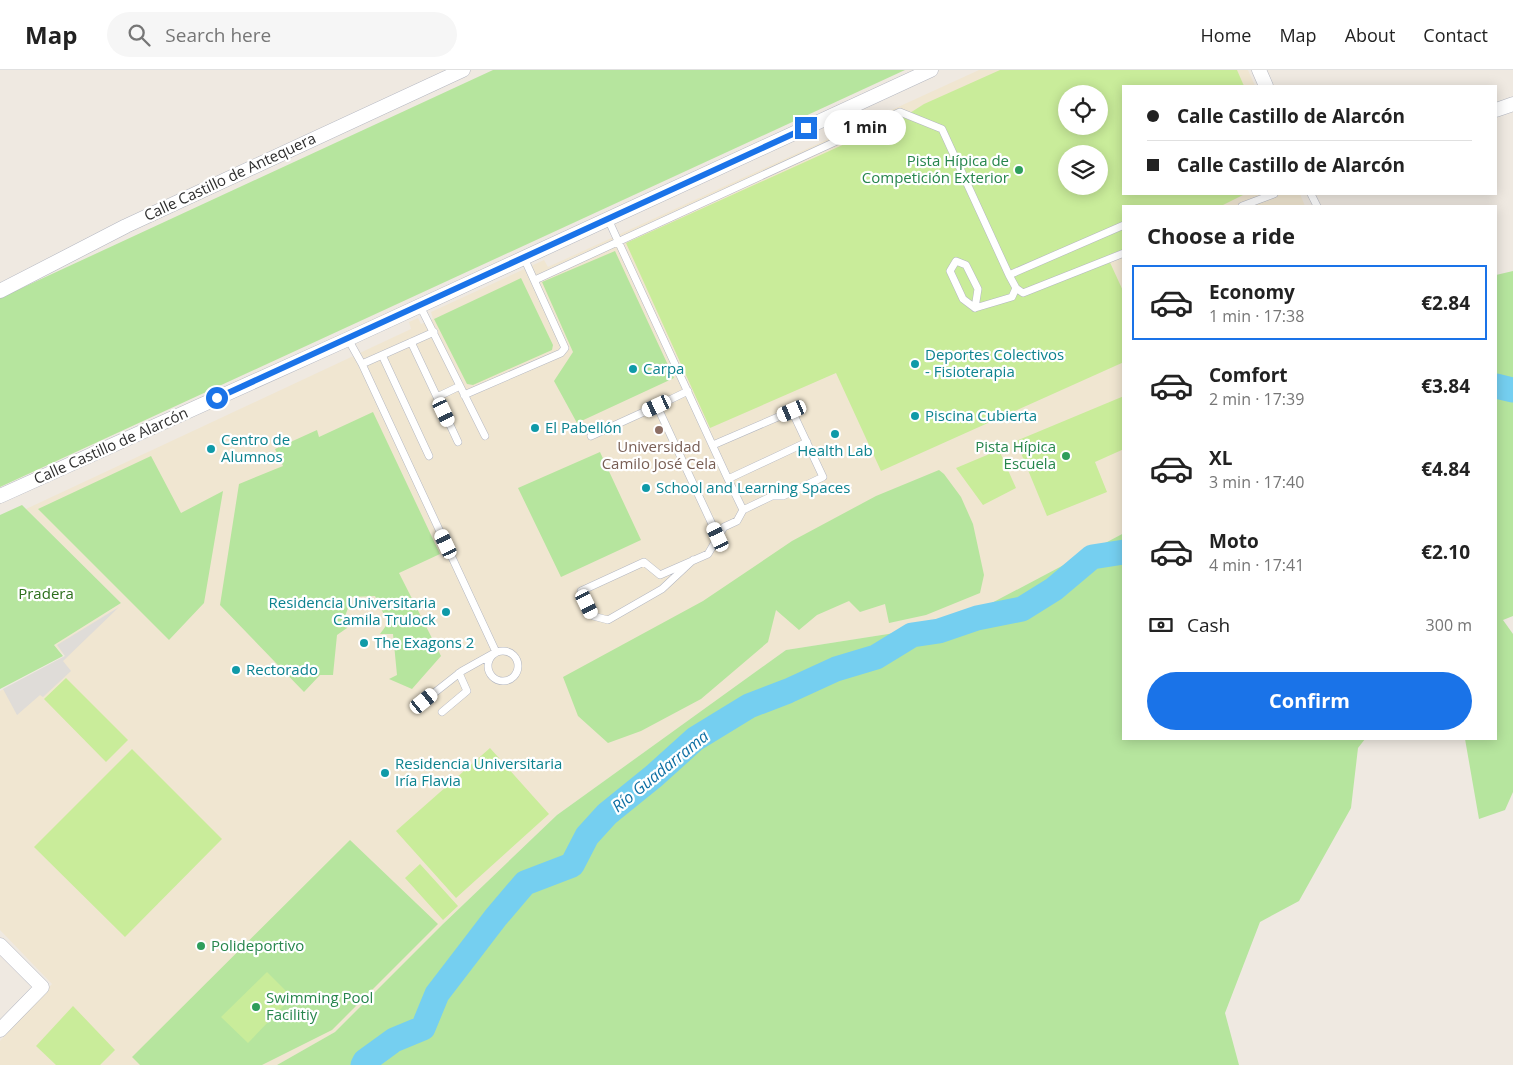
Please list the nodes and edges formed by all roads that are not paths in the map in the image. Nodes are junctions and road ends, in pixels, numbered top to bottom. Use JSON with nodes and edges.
{"nodes":[{"id":1,"x":463,"y":70,"type":"edge"},
{"id":2,"x":931,"y":70,"type":"edge"},
{"id":3,"x":1259,"y":70,"type":"edge"},
{"id":4,"x":1266,"y":85,"type":"edge"},
{"id":5,"x":1513,"y":104,"type":"edge"},
{"id":6,"x":1497,"y":110,"type":"edge"},
{"id":7,"x":1271,"y":195,"type":"edge"},
{"id":8,"x":1245,"y":205,"type":"edge"},
{"id":9,"x":608,"y":219,"type":"junction"},
{"id":10,"x":1122,"y":226,"type":"edge"},
{"id":11,"x":618,"y":242,"type":"junction"},
{"id":12,"x":1122,"y":254,"type":"edge"},
{"id":13,"x":524,"y":258,"type":"junction"},
{"id":14,"x":1009,"y":275,"type":"junction"},
{"id":15,"x":535,"y":280,"type":"junction"},
{"id":16,"x":1016,"y":288,"type":"junction"},
{"id":17,"x":0,"y":291,"type":"edge"},
{"id":18,"x":420,"y":306,"type":"junction"},
{"id":19,"x":975,"y":308,"type":"junction"},
{"id":20,"x":434,"y":332,"type":"junction"},
{"id":21,"x":348,"y":339,"type":"junction"},
{"id":22,"x":411,"y":342,"type":"junction"},
{"id":23,"x":382,"y":355,"type":"junction"},
{"id":24,"x":362,"y":364,"type":"junction"},
{"id":25,"x":460,"y":386,"type":"junction"},
{"id":26,"x":688,"y":391,"type":"junction"},
{"id":27,"x":464,"y":395,"type":"junction"},
{"id":28,"x":437,"y":397,"type":"junction"},
{"id":29,"x":657,"y":406,"type":"junction"},
{"id":30,"x":485,"y":436,"type":"dead end"},
{"id":31,"x":591,"y":436,"type":"dead end"},
{"id":32,"x":458,"y":442,"type":"dead end"},
{"id":33,"x":807,"y":442,"type":"junction"},
{"id":34,"x":713,"y":445,"type":"junction"},
{"id":35,"x":429,"y":456,"type":"dead end"},
{"id":36,"x":728,"y":478,"type":"junction"},
{"id":37,"x":0,"y":496,"type":"edge"},
{"id":38,"x":743,"y":510,"type":"junction"},
{"id":39,"x":718,"y":537,"type":"junction"},
{"id":40,"x":694,"y":560,"type":"junction"},
{"id":41,"x":496,"y":652,"type":"junction"},
{"id":42,"x":459,"y":673,"type":"junction"},
{"id":43,"x":424,"y":701,"type":"dead end"},
{"id":44,"x":442,"y":712,"type":"dead end"},
{"id":45,"x":0,"y":945,"type":"edge"},
{"id":46,"x":0,"y":1030,"type":"edge"}],
"edges":[{"from":1,"to":17,"type":"street","name":"Calle Castillo de Antequera"},
{"from":2,"to":9,"type":"street","name":"Calle Castillo de Alarcón"},
{"from":3,"to":4,"type":"street"},
{"from":5,"to":6,"type":"street"},
{"from":7,"to":8,"type":"lane"},
{"from":9,"to":11,"type":"lane"},
{"from":9,"to":13,"type":"street","name":"Calle Castillo de Alarcón"},
{"from":10,"to":14,"type":"lane"},
{"from":11,"to":14,"type":"lane"},
{"from":11,"to":15,"type":"lane"},
{"from":11,"to":26,"type":"lane"},
{"from":12,"to":16,"type":"lane"},
{"from":13,"to":15,"type":"lane"},
{"from":13,"to":18,"type":"street","name":"Calle Castillo de Alarcón"},
{"from":14,"to":16,"type":"lane"},
{"from":15,"to":27,"type":"lane"},
{"from":16,"to":19,"type":"lane"},
{"from":18,"to":20,"type":"lane"},
{"from":18,"to":21,"type":"street","name":"Calle Castillo de Alarcón"},
{"from":19,"to":19,"type":"lane"},
{"from":20,"to":22,"type":"lane"},
{"from":20,"to":25,"type":"lane"},
{"from":21,"to":24,"type":"lane"},
{"from":21,"to":37,"type":"street","name":"Calle Castillo de Alarcón"},
{"from":22,"to":23,"type":"lane"},
{"from":22,"to":28,"type":"lane"},
{"from":23,"to":24,"type":"lane"},
{"from":23,"to":35,"type":"lane"},
{"from":24,"to":41,"type":"lane"},
{"from":25,"to":27,"type":"lane"},
{"from":25,"to":28,"type":"lane"},
{"from":26,"to":29,"type":"lane"},
{"from":26,"to":34,"type":"lane"},
{"from":27,"to":30,"type":"lane"},
{"from":28,"to":32,"type":"lane"},
{"from":29,"to":31,"type":"lane"},
{"from":29,"to":39,"type":"lane"},
{"from":33,"to":34,"type":"lane"},
{"from":33,"to":36,"type":"lane"},
{"from":33,"to":38,"type":"lane"},
{"from":34,"to":36,"type":"lane"},
{"from":36,"to":38,"type":"lane"},
{"from":38,"to":39,"type":"lane"},
{"from":39,"to":40,"type":"lane"},
{"from":40,"to":40,"type":"lane"},
{"from":41,"to":41,"type":"lane"},
{"from":41,"to":42,"type":"lane"},
{"from":42,"to":43,"type":"lane"},
{"from":42,"to":44,"type":"lane"},
{"from":45,"to":46,"type":"street"}]}
